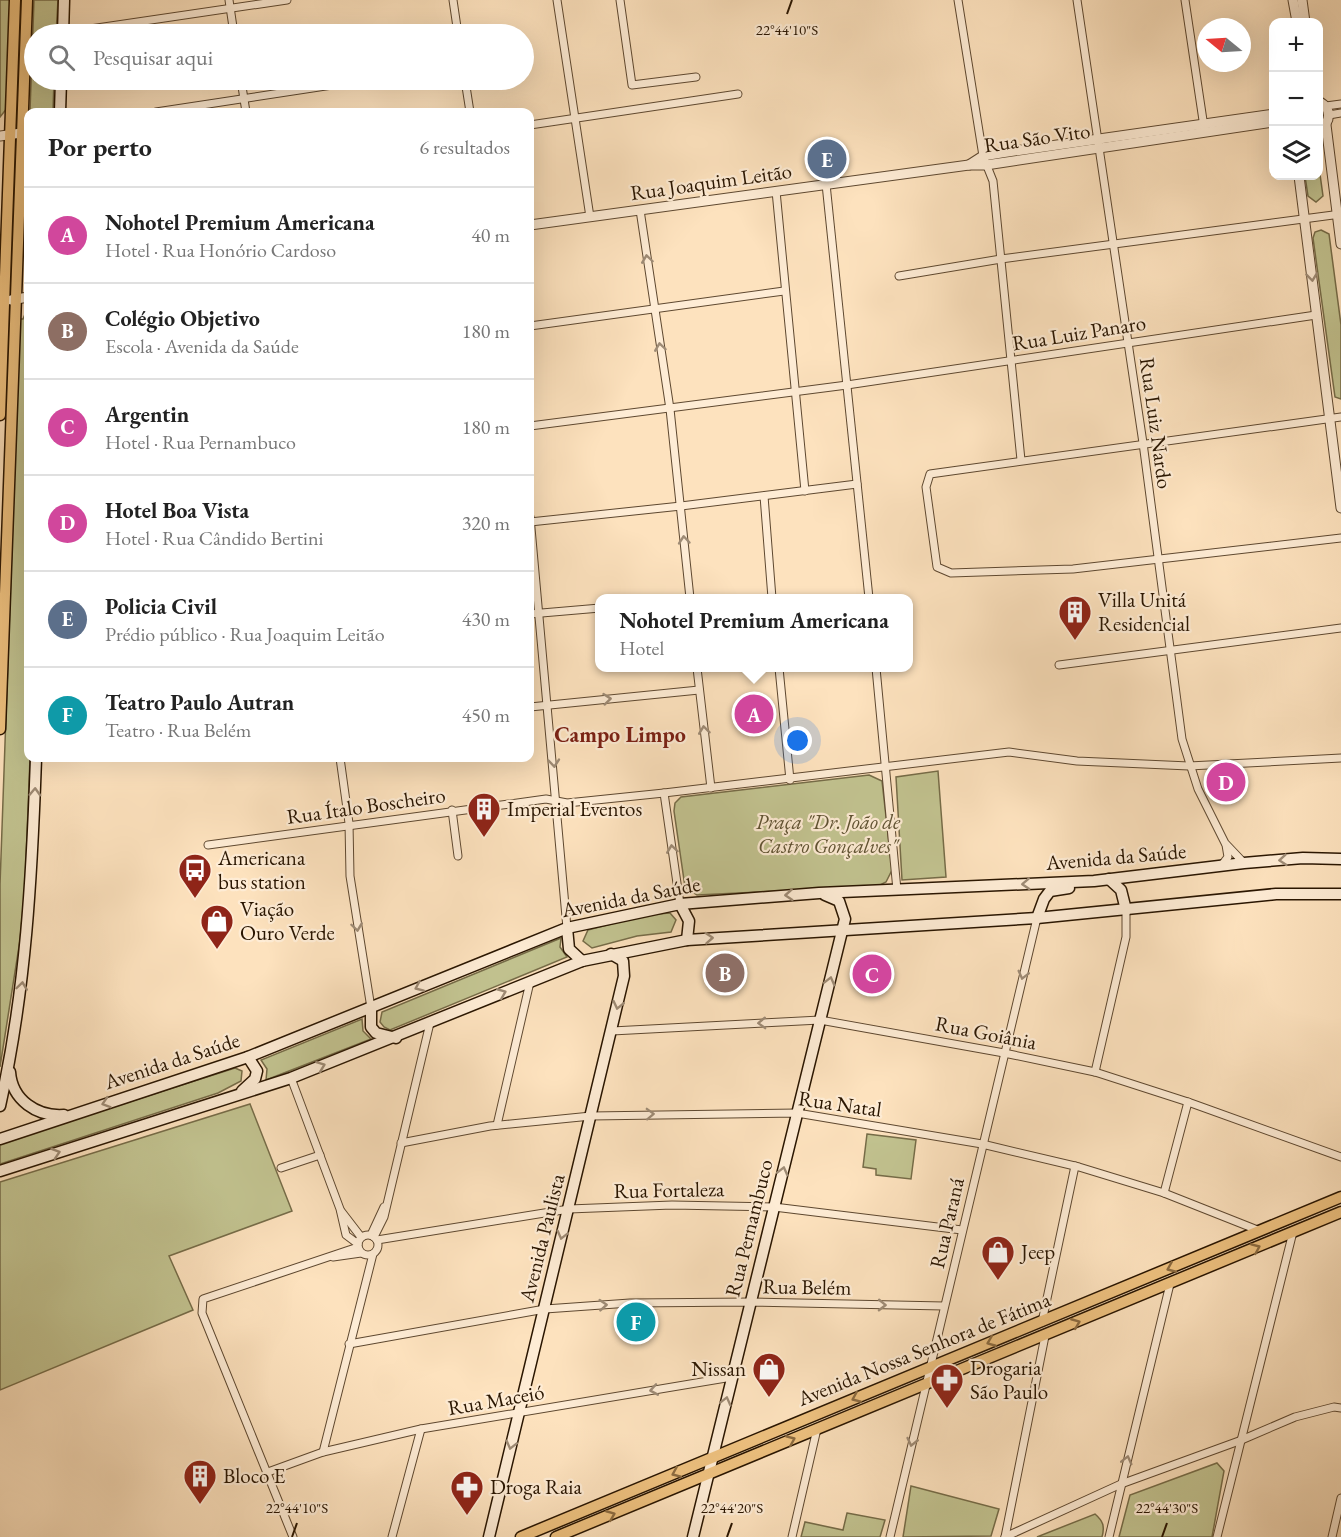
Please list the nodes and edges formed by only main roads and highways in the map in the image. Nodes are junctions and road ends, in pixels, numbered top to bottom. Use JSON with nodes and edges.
{"nodes":[{"id":1,"x":15,"y":0,"type":"edge"},
{"id":2,"x":27,"y":0,"type":"edge"},
{"id":3,"x":64,"y":0,"type":"edge"},
{"id":4,"x":26,"y":24,"type":"edge"},
{"id":5,"x":63,"y":24,"type":"edge"},
{"id":6,"x":24,"y":66,"type":"edge"},
{"id":7,"x":61,"y":90,"type":"edge"},
{"id":8,"x":60,"y":108,"type":"edge"},
{"id":9,"x":21,"y":133,"type":"edge"},
{"id":10,"x":7,"y":301,"type":"edge"},
{"id":11,"x":0,"y":415,"type":"edge"},
{"id":12,"x":0,"y":729,"type":"edge"},
{"id":13,"x":36,"y":762,"type":"edge"},
{"id":14,"x":1341,"y":859,"type":"edge"},
{"id":15,"x":1109,"y":879,"type":"junction"},
{"id":16,"x":1094,"y":881,"type":"junction"},
{"id":17,"x":819,"y":893,"type":"junction"},
{"id":18,"x":1341,"y":894,"type":"edge"},
{"id":19,"x":680,"y":904,"type":"junction"},
{"id":20,"x":1126,"y":910,"type":"junction"},
{"id":21,"x":1037,"y":918,"type":"junction"},
{"id":22,"x":567,"y":928,"type":"junction"},
{"id":23,"x":843,"y":929,"type":"junction"},
{"id":24,"x":687,"y":940,"type":"junction"},
{"id":25,"x":611,"y":954,"type":"junction"},
{"id":26,"x":582,"y":961,"type":"junction"},
{"id":27,"x":371,"y":1008,"type":"junction"},
{"id":28,"x":396,"y":1038,"type":"junction"},
{"id":29,"x":248,"y":1056,"type":"junction"},
{"id":30,"x":10,"y":1061,"type":"junction"},
{"id":31,"x":236,"y":1095,"type":"junction"},
{"id":32,"x":0,"y":1106,"type":"edge"},
{"id":33,"x":73,"y":1114,"type":"junction"},
{"id":34,"x":0,"y":1139,"type":"edge"},
{"id":35,"x":0,"y":1171,"type":"edge"},
{"id":36,"x":1341,"y":1197,"type":"edge"},
{"id":37,"x":1341,"y":1212,"type":"edge"},
{"id":38,"x":712,"y":1458,"type":"junction"},
{"id":39,"x":708,"y":1475,"type":"junction"},
{"id":40,"x":489,"y":1537,"type":"edge"},
{"id":41,"x":521,"y":1537,"type":"edge"},
{"id":42,"x":556,"y":1537,"type":"edge"},
{"id":43,"x":693,"y":1537,"type":"edge"}],
"edges":[{"from":1,"to":9,"type":"main road"},
{"from":2,"to":4,"type":"main road"},
{"from":3,"to":5,"type":"main road"},
{"from":6,"to":9,"type":"main road"},
{"from":7,"to":8,"type":"main road"},
{"from":9,"to":10,"type":"main road"},
{"from":10,"to":11,"type":"main road"},
{"from":10,"to":12,"type":"main road"},
{"from":30,"to":13,"type":"main road","one_way":true},
{"from":14,"to":15,"type":"main road","name":"Avenida da Saúde","one_way":true},
{"from":15,"to":16,"type":"main road","name":"Avenida da Saúde"},
{"from":15,"to":20,"type":"main road"},
{"from":16,"to":17,"type":"main road","name":"Avenida da Saúde","one_way":true},
{"from":16,"to":21,"type":"main road"},
{"from":17,"to":19,"type":"main road","name":"Avenida da Saúde","one_way":true},
{"from":17,"to":23,"type":"main road"},
{"from":18,"to":20,"type":"main road"},
{"from":19,"to":22,"type":"main road","name":"Avenida da Saúde"},
{"from":19,"to":24,"type":"main road"},
{"from":20,"to":21,"type":"main road"},
{"from":21,"to":23,"type":"main road"},
{"from":22,"to":26,"type":"main road"},
{"from":22,"to":27,"type":"main road","name":"Avenida da Saúde","one_way":true},
{"from":24,"to":23,"type":"main road","one_way":true},
{"from":38,"to":23,"type":"main road","name":"Rua Pernambuco","one_way":true},
{"from":24,"to":25,"type":"main road"},
{"from":25,"to":26,"type":"main road"},
{"from":25,"to":40,"type":"main road","name":"Avenida Paulista","one_way":true},
{"from":28,"to":26,"type":"main road","one_way":true},
{"from":27,"to":28,"type":"main road"},
{"from":27,"to":29,"type":"main road","name":"Avenida da Saúde"},
{"from":31,"to":28,"type":"main road","one_way":true},
{"from":29,"to":31,"type":"main road"},
{"from":29,"to":33,"type":"main road","name":"Avenida da Saúde","one_way":true},
{"from":30,"to":32,"type":"main road"},
{"from":30,"to":33,"type":"main road"},
{"from":35,"to":31,"type":"main road","one_way":true},
{"from":33,"to":34,"type":"main road","name":"Avenida da Saúde"},
{"from":36,"to":38,"type":"main road","name":"Avenida Nossa Senhora de Fátima","one_way":true},
{"from":39,"to":37,"type":"main road","name":"Avenida Nossa Senhora de Fátima","one_way":true},
{"from":38,"to":39,"type":"main road","name":"Rua Pernambuco"},
{"from":38,"to":41,"type":"main road","name":"Avenida Nossa Senhora de Fátima","one_way":true},
{"from":42,"to":39,"type":"main road","name":"Avenida Nossa Senhora de Fátima","one_way":true},
{"from":39,"to":43,"type":"main road","name":"Rua Pernambuco"}]}
